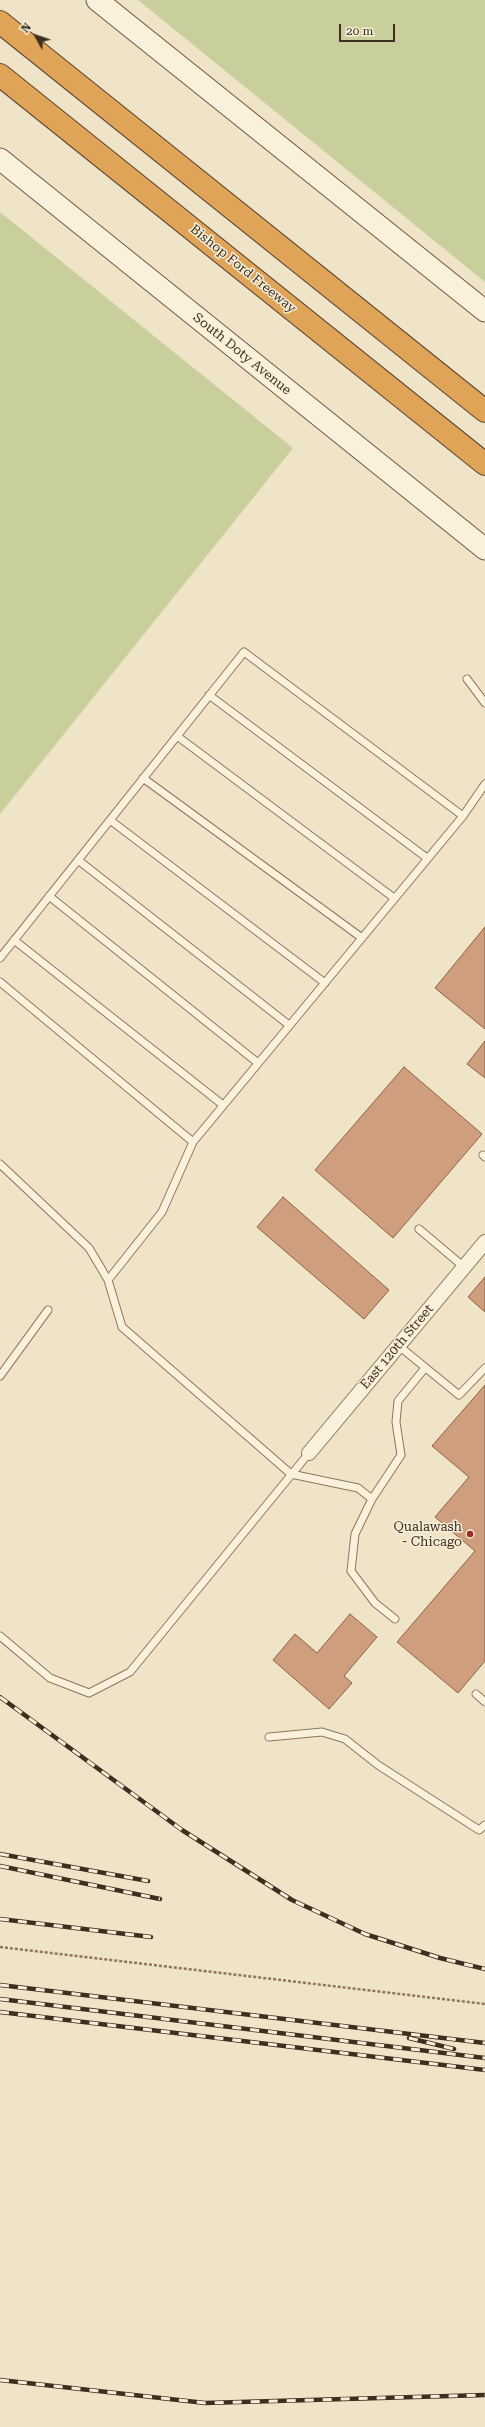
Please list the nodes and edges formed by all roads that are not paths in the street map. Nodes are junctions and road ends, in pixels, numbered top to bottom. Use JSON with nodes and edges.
{"nodes":[{"id":1,"x":97,"y":0,"type":"edge"},
{"id":2,"x":0,"y":22,"type":"edge"},
{"id":3,"x":0,"y":75,"type":"edge"},
{"id":4,"x":0,"y":159,"type":"edge"},
{"id":5,"x":485,"y":311,"type":"edge"},
{"id":6,"x":485,"y":411,"type":"edge"},
{"id":7,"x":485,"y":464,"type":"edge"},
{"id":8,"x":485,"y":548,"type":"edge"},
{"id":9,"x":467,"y":679,"type":"dead end"},
{"id":10,"x":209,"y":695,"type":"junction"},
{"id":11,"x":485,"y":703,"type":"edge"},
{"id":12,"x":177,"y":736,"type":"junction"},
{"id":13,"x":144,"y":778,"type":"junction"},
{"id":14,"x":485,"y":784,"type":"edge"},
{"id":15,"x":462,"y":816,"type":"junction"},
{"id":16,"x":110,"y":820,"type":"junction"},
{"id":17,"x":428,"y":858,"type":"junction"},
{"id":18,"x":78,"y":860,"type":"junction"},
{"id":19,"x":49,"y":896,"type":"junction"},
{"id":20,"x":394,"y":898,"type":"junction"},
{"id":21,"x":362,"y":938,"type":"junction"},
{"id":22,"x":14,"y":940,"type":"junction"},
{"id":23,"x":0,"y":958,"type":"edge"},
{"id":24,"x":0,"y":982,"type":"edge"},
{"id":25,"x":325,"y":983,"type":"junction"},
{"id":26,"x":289,"y":1025,"type":"junction"},
{"id":27,"x":258,"y":1063,"type":"junction"},
{"id":28,"x":223,"y":1105,"type":"junction"},
{"id":29,"x":193,"y":1142,"type":"junction"},
{"id":30,"x":0,"y":1164,"type":"edge"},
{"id":31,"x":419,"y":1229,"type":"dead end"},
{"id":32,"x":485,"y":1242,"type":"edge"},
{"id":33,"x":464,"y":1267,"type":"junction"},
{"id":34,"x":108,"y":1280,"type":"junction"},
{"id":35,"x":48,"y":1310,"type":"dead end"},
{"id":36,"x":399,"y":1346,"type":"junction"},
{"id":37,"x":425,"y":1368,"type":"junction"},
{"id":38,"x":485,"y":1368,"type":"edge"},
{"id":39,"x":0,"y":1376,"type":"edge"},
{"id":40,"x":309,"y":1453,"type":"joint"},
{"id":41,"x":291,"y":1474,"type":"junction"},
{"id":42,"x":372,"y":1499,"type":"junction"},
{"id":43,"x":395,"y":1619,"type":"dead end"},
{"id":44,"x":0,"y":1636,"type":"edge"},
{"id":45,"x":476,"y":1694,"type":"dead end"},
{"id":46,"x":485,"y":1702,"type":"edge"},
{"id":47,"x":269,"y":1737,"type":"dead end"},
{"id":48,"x":485,"y":1825,"type":"edge"}],
"edges":[{"from":1,"to":5,"type":"street"},
{"from":2,"to":6,"type":"highway"},
{"from":3,"to":7,"type":"highway","name":"Bishop Ford Freeway"},
{"from":4,"to":8,"type":"street","name":"South Doty Avenue"},
{"from":9,"to":11,"type":"lane"},
{"from":10,"to":12,"type":"lane"},
{"from":10,"to":15,"type":"lane"},
{"from":10,"to":17,"type":"lane"},
{"from":12,"to":13,"type":"lane"},
{"from":12,"to":20,"type":"lane"},
{"from":13,"to":16,"type":"lane"},
{"from":13,"to":21,"type":"lane"},
{"from":14,"to":15,"type":"lane"},
{"from":15,"to":17,"type":"lane"},
{"from":16,"to":18,"type":"lane"},
{"from":16,"to":25,"type":"lane"},
{"from":17,"to":20,"type":"lane"},
{"from":18,"to":19,"type":"lane"},
{"from":18,"to":26,"type":"lane"},
{"from":19,"to":22,"type":"lane"},
{"from":19,"to":27,"type":"lane"},
{"from":20,"to":21,"type":"lane"},
{"from":21,"to":25,"type":"lane"},
{"from":22,"to":23,"type":"lane"},
{"from":22,"to":28,"type":"lane"},
{"from":24,"to":29,"type":"lane"},
{"from":25,"to":26,"type":"lane"},
{"from":26,"to":27,"type":"lane"},
{"from":27,"to":28,"type":"lane"},
{"from":28,"to":29,"type":"lane"},
{"from":29,"to":34,"type":"lane"},
{"from":30,"to":34,"type":"lane"},
{"from":31,"to":33,"type":"lane"},
{"from":32,"to":33,"type":"street","name":"East 120th Street"},
{"from":33,"to":36,"type":"street","name":"East 120th Street"},
{"from":34,"to":41,"type":"lane"},
{"from":35,"to":39,"type":"lane"},
{"from":36,"to":37,"type":"lane"},
{"from":36,"to":40,"type":"street","name":"East 120th Street"},
{"from":37,"to":38,"type":"lane"},
{"from":37,"to":42,"type":"lane"},
{"from":40,"to":41,"type":"lane"},
{"from":41,"to":42,"type":"lane"},
{"from":41,"to":44,"type":"lane"},
{"from":42,"to":43,"type":"lane"},
{"from":45,"to":46,"type":"lane"},
{"from":47,"to":48,"type":"lane"}]}
